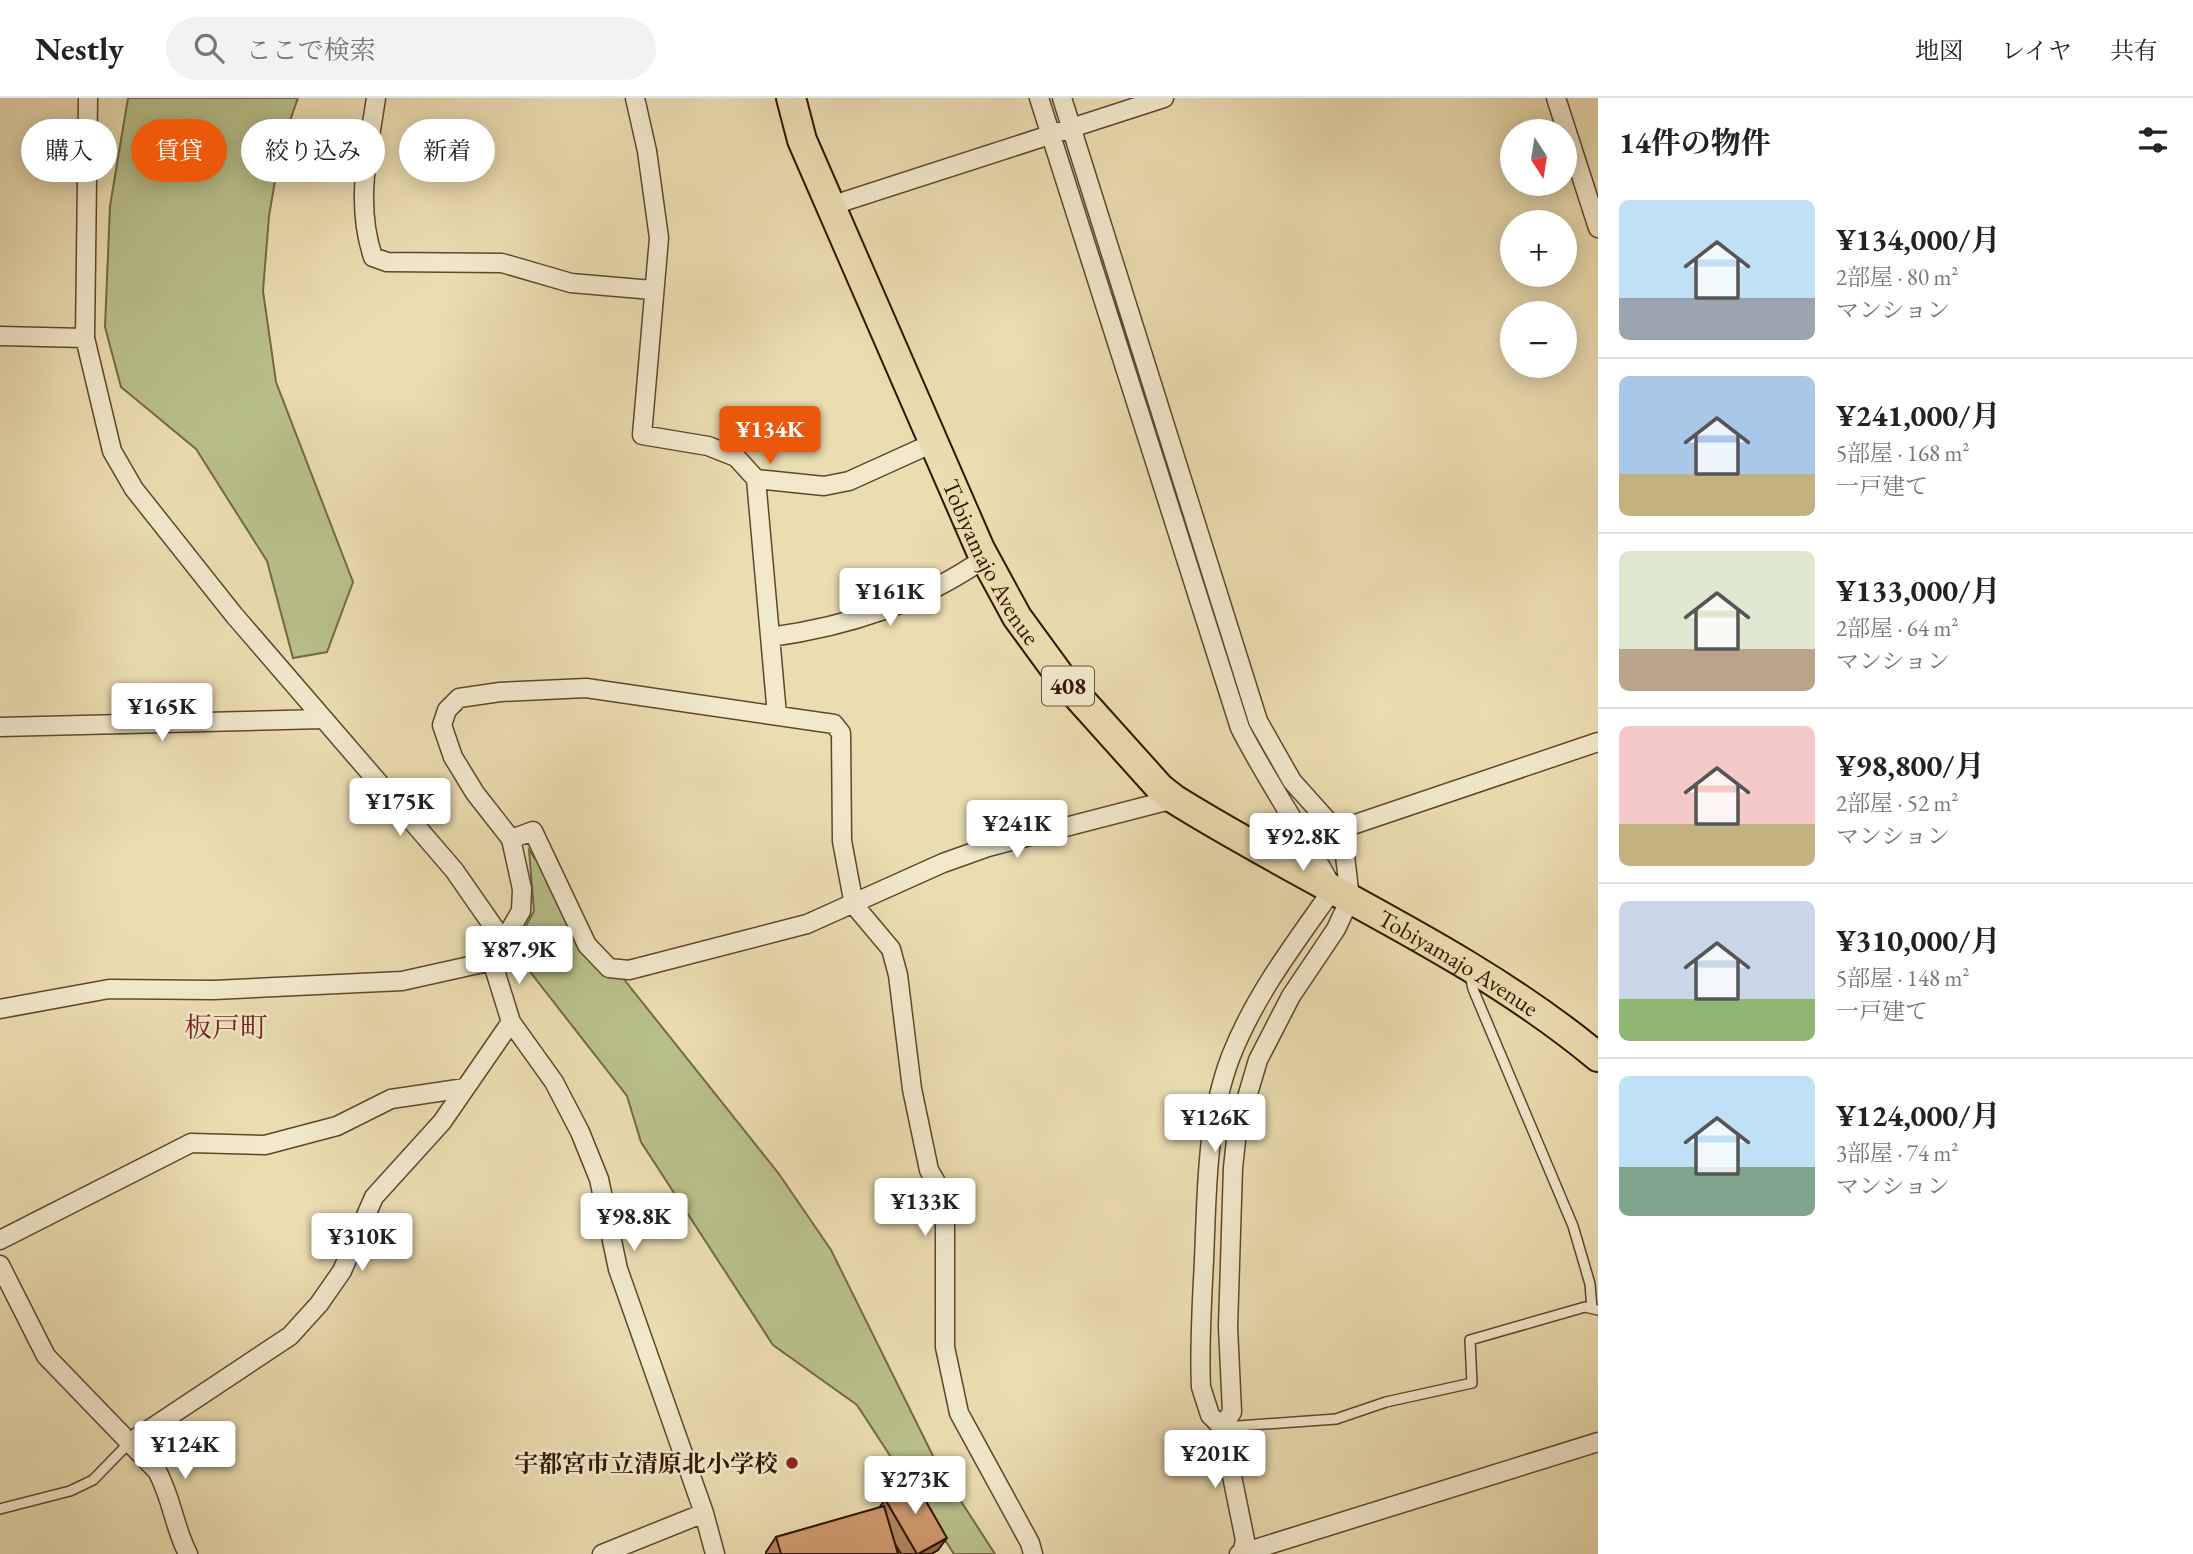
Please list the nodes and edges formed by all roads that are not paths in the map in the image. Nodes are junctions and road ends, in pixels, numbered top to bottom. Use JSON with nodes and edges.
{"nodes":[{"id":1,"x":88,"y":98,"type":"edge"},
{"id":2,"x":376,"y":98,"type":"edge"},
{"id":3,"x":635,"y":98,"type":"edge"},
{"id":4,"x":791,"y":98,"type":"edge"},
{"id":5,"x":1039,"y":98,"type":"edge"},
{"id":6,"x":1062,"y":98,"type":"edge"},
{"id":7,"x":1164,"y":98,"type":"edge"},
{"id":8,"x":1556,"y":98,"type":"edge"},
{"id":9,"x":1071,"y":128,"type":"junction"},
{"id":10,"x":1050,"y":135,"type":"junction"},
{"id":11,"x":830,"y":206,"type":"junction"},
{"id":12,"x":1598,"y":228,"type":"edge"},
{"id":13,"x":652,"y":290,"type":"junction"},
{"id":14,"x":0,"y":336,"type":"edge"},
{"id":15,"x":85,"y":338,"type":"junction"},
{"id":16,"x":933,"y":443,"type":"junction"},
{"id":17,"x":756,"y":479,"type":"junction"},
{"id":18,"x":985,"y":558,"type":"junction"},
{"id":19,"x":771,"y":636,"type":"junction"},
{"id":20,"x":777,"y":715,"type":"junction"},
{"id":21,"x":322,"y":719,"type":"junction"},
{"id":22,"x":0,"y":727,"type":"edge"},
{"id":23,"x":1598,"y":742,"type":"edge"},
{"id":24,"x":1174,"y":799,"type":"junction"},
{"id":25,"x":1336,"y":830,"type":"junction"},
{"id":26,"x":511,"y":839,"type":"junction"},
{"id":27,"x":1308,"y":840,"type":"junction"},
{"id":28,"x":1341,"y":894,"type":"junction"},
{"id":29,"x":854,"y":905,"type":"junction"},
{"id":30,"x":502,"y":939,"type":"junction"},
{"id":31,"x":492,"y":961,"type":"junction"},
{"id":32,"x":1471,"y":970,"type":"junction"},
{"id":33,"x":0,"y":1009,"type":"edge"},
{"id":34,"x":510,"y":1022,"type":"junction"},
{"id":35,"x":1598,"y":1057,"type":"edge"},
{"id":36,"x":466,"y":1088,"type":"junction"},
{"id":37,"x":0,"y":1240,"type":"edge"},
{"id":38,"x":0,"y":1265,"type":"edge"},
{"id":39,"x":1595,"y":1309,"type":"edge"},
{"id":40,"x":1222,"y":1427,"type":"junction"},
{"id":41,"x":1598,"y":1442,"type":"edge"},
{"id":42,"x":129,"y":1443,"type":"junction"},
{"id":43,"x":0,"y":1509,"type":"edge"},
{"id":44,"x":704,"y":1513,"type":"junction"},
{"id":45,"x":188,"y":1554,"type":"edge"},
{"id":46,"x":602,"y":1554,"type":"edge"},
{"id":47,"x":715,"y":1554,"type":"edge"},
{"id":48,"x":1033,"y":1554,"type":"edge"},
{"id":49,"x":1241,"y":1554,"type":"edge"}],
"edges":[{"from":1,"to":15,"type":"street"},
{"from":2,"to":13,"type":"street"},
{"from":3,"to":13,"type":"street"},
{"from":4,"to":11,"type":"highway","name":"Tobiyamajo Avenue","number":"408"},
{"from":5,"to":10,"type":"street"},
{"from":6,"to":9,"type":"street"},
{"from":7,"to":9,"type":"street"},
{"from":8,"to":12,"type":"street"},
{"from":9,"to":10,"type":"street"},
{"from":9,"to":25,"type":"street"},
{"from":10,"to":11,"type":"street"},
{"from":10,"to":27,"type":"street"},
{"from":11,"to":16,"type":"highway","name":"Tobiyamajo Avenue","number":"408"},
{"from":13,"to":17,"type":"street"},
{"from":14,"to":15,"type":"street"},
{"from":15,"to":21,"type":"street"},
{"from":16,"to":17,"type":"street"},
{"from":16,"to":18,"type":"highway","name":"Tobiyamajo Avenue","number":"408"},
{"from":17,"to":19,"type":"street"},
{"from":18,"to":19,"type":"street"},
{"from":18,"to":24,"type":"highway","name":"Tobiyamajo Avenue","number":"408"},
{"from":19,"to":20,"type":"street"},
{"from":20,"to":26,"type":"street"},
{"from":20,"to":29,"type":"street"},
{"from":21,"to":22,"type":"street"},
{"from":21,"to":30,"type":"street"},
{"from":23,"to":25,"type":"street"},
{"from":24,"to":28,"type":"highway","name":"Tobiyamajo Avenue","number":"408"},
{"from":24,"to":29,"type":"street"},
{"from":25,"to":27,"type":"street"},
{"from":25,"to":28,"type":"street"},
{"from":26,"to":29,"type":"street"},
{"from":26,"to":30,"type":"street"},
{"from":27,"to":28,"type":"street"},
{"from":28,"to":32,"type":"highway","name":"Tobiyamajo Avenue","number":"408"},
{"from":28,"to":40,"type":"street"},
{"from":28,"to":40,"type":"street"},
{"from":29,"to":48,"type":"street"},
{"from":30,"to":31,"type":"street"},
{"from":31,"to":33,"type":"street"},
{"from":31,"to":34,"type":"street"},
{"from":32,"to":35,"type":"highway","name":"Tobiyamajo Avenue","number":"408"},
{"from":32,"to":39,"type":"lane"},
{"from":34,"to":36,"type":"street"},
{"from":34,"to":44,"type":"street"},
{"from":36,"to":37,"type":"street"},
{"from":36,"to":42,"type":"street"},
{"from":38,"to":42,"type":"street"},
{"from":39,"to":40,"type":"lane"},
{"from":40,"to":49,"type":"street"},
{"from":41,"to":49,"type":"street"},
{"from":42,"to":43,"type":"lane"},
{"from":42,"to":45,"type":"street"},
{"from":44,"to":46,"type":"street"},
{"from":44,"to":47,"type":"street"}]}
